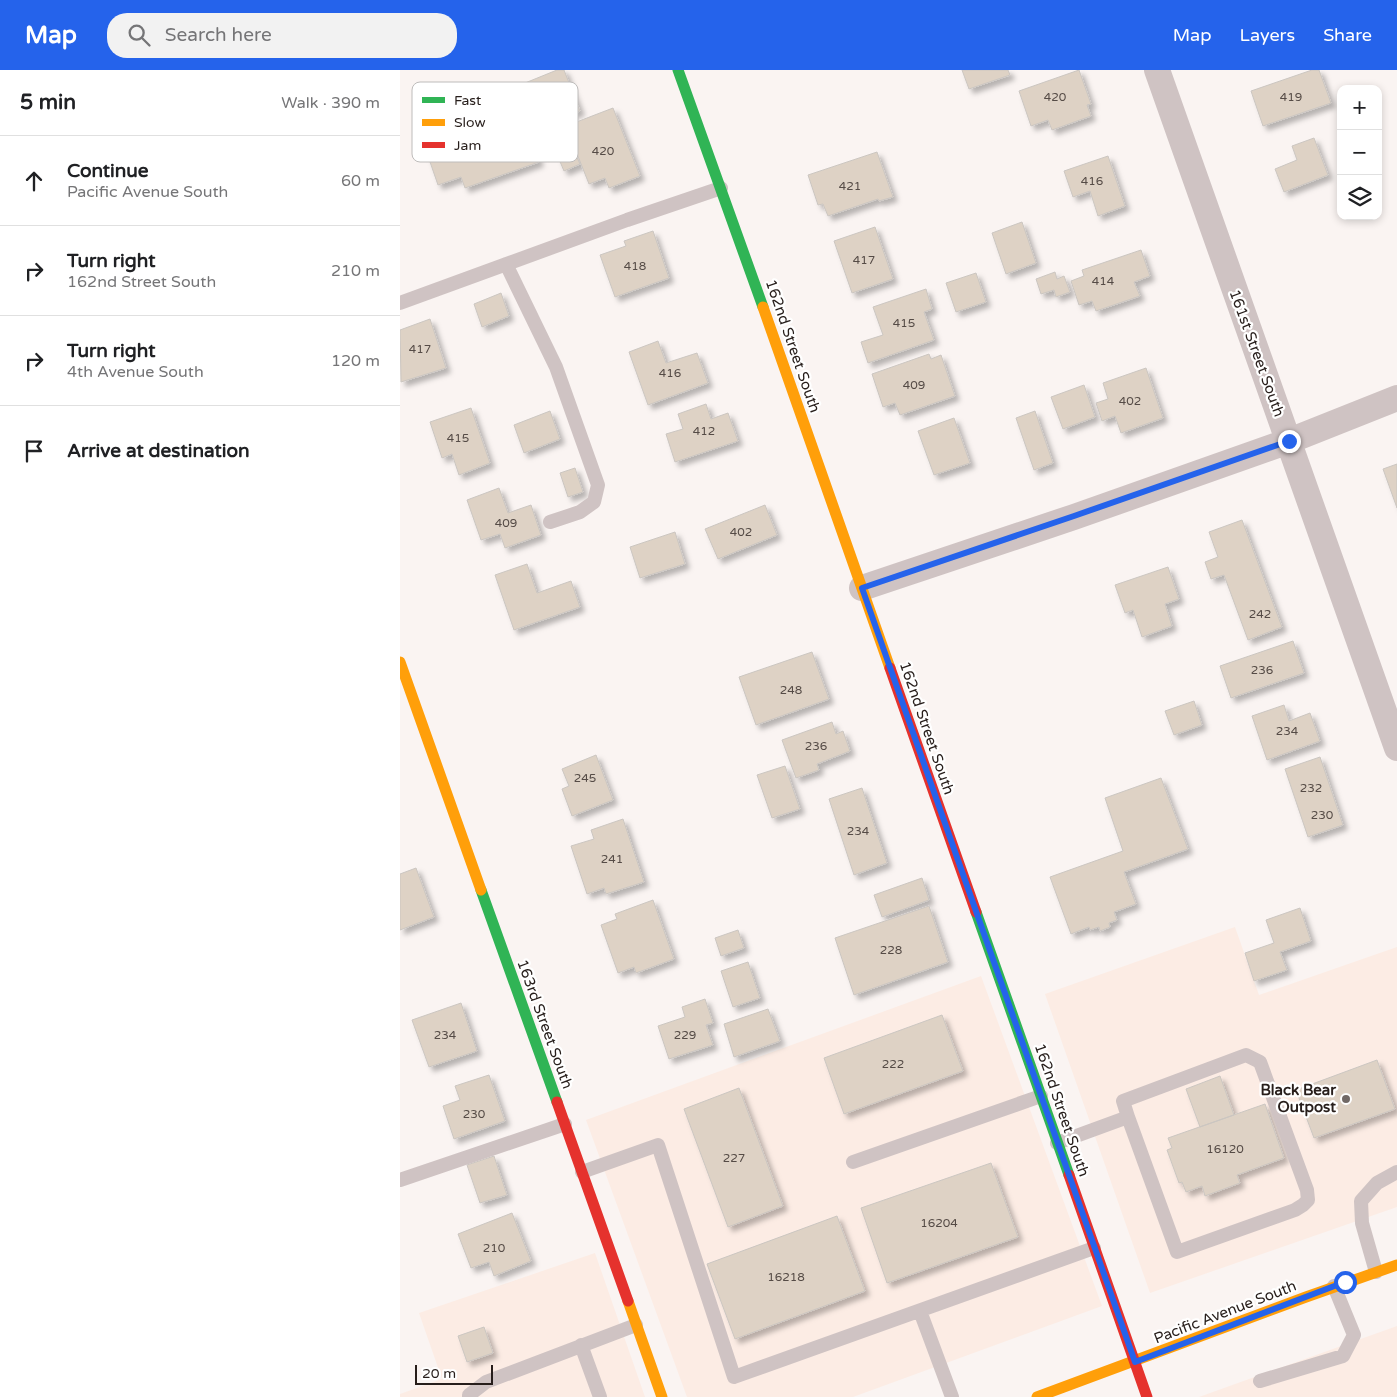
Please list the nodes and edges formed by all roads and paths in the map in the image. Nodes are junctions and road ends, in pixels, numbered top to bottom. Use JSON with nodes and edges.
{"nodes":[{"id":1,"x":678,"y":70,"type":"edge"},
{"id":2,"x":1157,"y":70,"type":"edge"},
{"id":3,"x":721,"y":188,"type":"junction"},
{"id":4,"x":506,"y":264,"type":"junction"},
{"id":5,"x":400,"y":302,"type":"edge"},
{"id":6,"x":1397,"y":398,"type":"edge"},
{"id":7,"x":1289,"y":441,"type":"junction"},
{"id":8,"x":550,"y":522,"type":"dead end"},
{"id":9,"x":862,"y":588,"type":"junction"},
{"id":10,"x":400,"y":662,"type":"edge"},
{"id":11,"x":1397,"y":748,"type":"edge"},
{"id":12,"x":1041,"y":1096,"type":"junction"},
{"id":13,"x":1128,"y":1117,"type":"junction"},
{"id":14,"x":565,"y":1124,"type":"junction"},
{"id":15,"x":1057,"y":1143,"type":"junction"},
{"id":16,"x":853,"y":1162,"type":"dead end"},
{"id":17,"x":582,"y":1172,"type":"junction"},
{"id":18,"x":1397,"y":1172,"type":"edge"},
{"id":19,"x":400,"y":1180,"type":"edge"},
{"id":20,"x":1094,"y":1248,"type":"junction"},
{"id":21,"x":1397,"y":1265,"type":"edge"},
{"id":22,"x":1376,"y":1272,"type":"junction"},
{"id":23,"x":1334,"y":1286,"type":"junction"},
{"id":24,"x":920,"y":1311,"type":"junction"},
{"id":25,"x":636,"y":1325,"type":"junction"},
{"id":26,"x":581,"y":1346,"type":"junction"},
{"id":27,"x":1135,"y":1362,"type":"junction"},
{"id":28,"x":1260,"y":1381,"type":"dead end"},
{"id":29,"x":470,"y":1397,"type":"edge"},
{"id":30,"x":600,"y":1397,"type":"edge"},
{"id":31,"x":662,"y":1397,"type":"edge"},
{"id":32,"x":952,"y":1397,"type":"edge"},
{"id":33,"x":1036,"y":1397,"type":"edge"},
{"id":34,"x":1147,"y":1397,"type":"edge"}],
"edges":[{"from":1,"to":3,"type":"street","name":"162nd Street South"},
{"from":2,"to":7,"type":"street","name":"161st Street South"},
{"from":3,"to":4,"type":"lane"},
{"from":3,"to":9,"type":"street","name":"162nd Street South"},
{"from":4,"to":5,"type":"lane"},
{"from":4,"to":8,"type":"lane"},
{"from":6,"to":7,"type":"street"},
{"from":7,"to":9,"type":"street"},
{"from":7,"to":11,"type":"street","name":"161st Street South"},
{"from":9,"to":12,"type":"street","name":"162nd Street South"},
{"from":10,"to":14,"type":"street","name":"163rd Street South"},
{"from":12,"to":15,"type":"street","name":"162nd Street South"},
{"from":12,"to":16,"type":"lane"},
{"from":13,"to":13,"type":"lane"},
{"from":13,"to":15,"type":"lane"},
{"from":14,"to":17,"type":"street","name":"163rd Street South"},
{"from":14,"to":19,"type":"lane"},
{"from":15,"to":20,"type":"street","name":"162nd Street South"},
{"from":17,"to":24,"type":"lane"},
{"from":17,"to":25,"type":"street","name":"163rd Street South"},
{"from":18,"to":22,"type":"lane"},
{"from":20,"to":24,"type":"lane"},
{"from":20,"to":27,"type":"street","name":"162nd Street South"},
{"from":21,"to":22,"type":"street","name":"Pacific Avenue South"},
{"from":22,"to":23,"type":"street","name":"Pacific Avenue South"},
{"from":23,"to":27,"type":"street","name":"Pacific Avenue South"},
{"from":23,"to":28,"type":"lane"},
{"from":24,"to":32,"type":"lane"},
{"from":25,"to":26,"type":"lane"},
{"from":25,"to":31,"type":"street","name":"163rd Street South"},
{"from":26,"to":29,"type":"lane"},
{"from":26,"to":30,"type":"lane"},
{"from":27,"to":33,"type":"street","name":"Pacific Avenue South"},
{"from":27,"to":34,"type":"street","name":"162nd Street South"}]}
